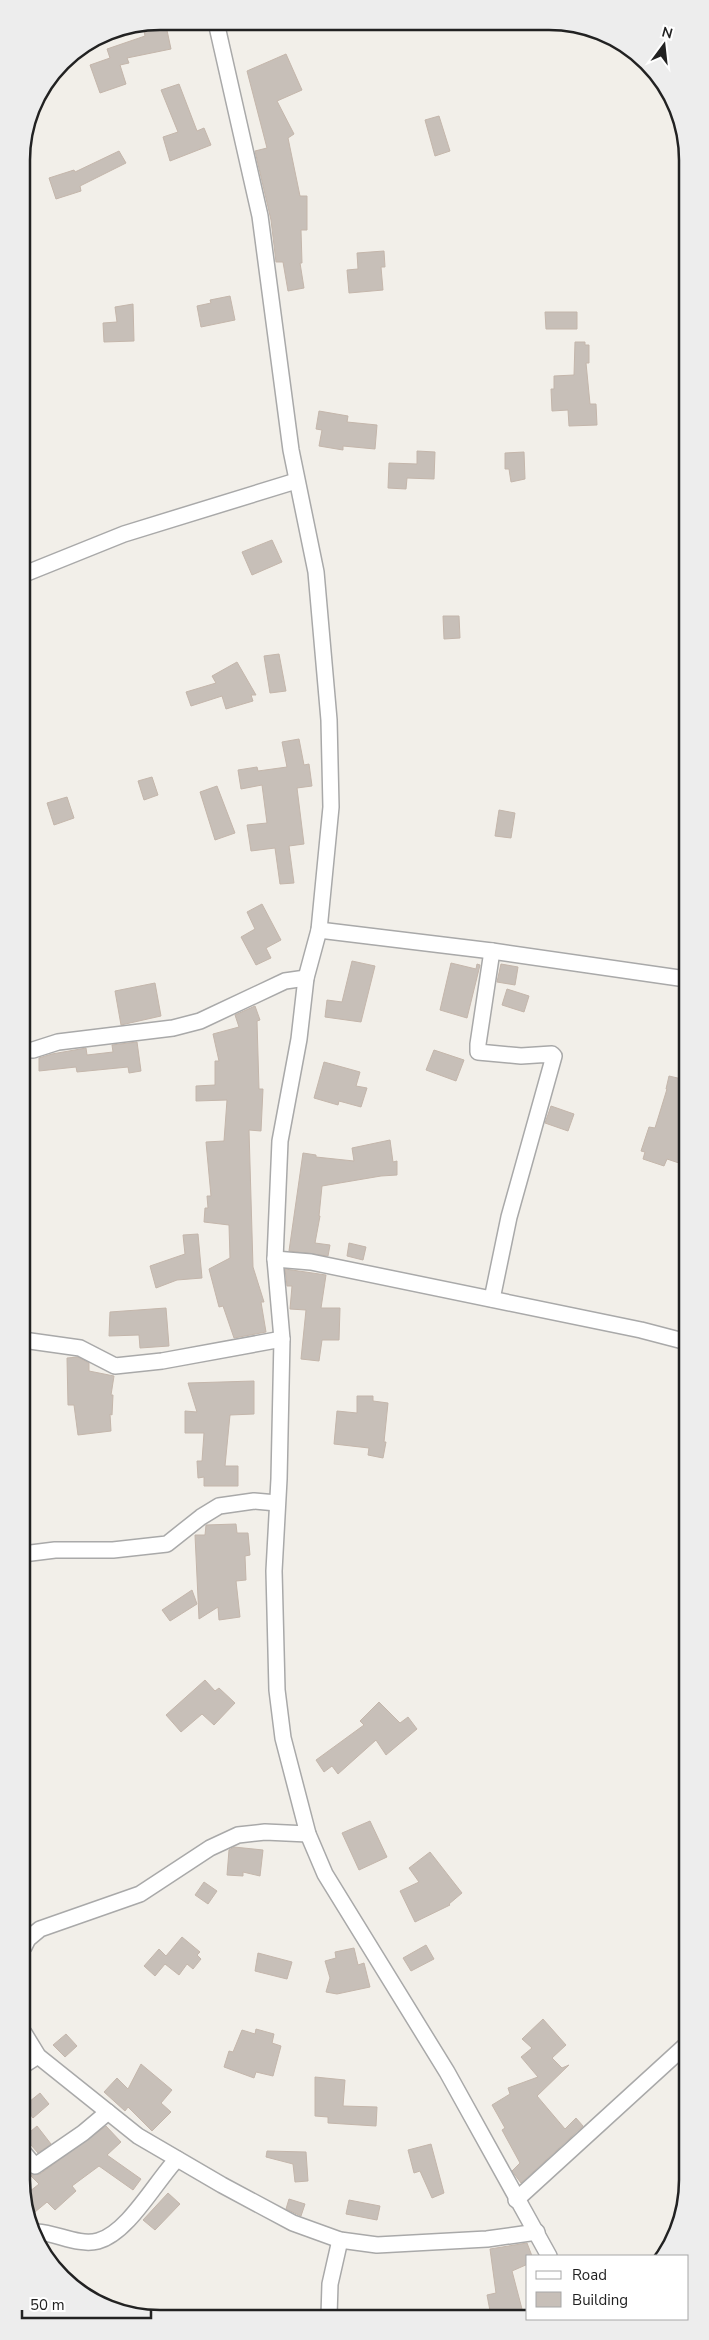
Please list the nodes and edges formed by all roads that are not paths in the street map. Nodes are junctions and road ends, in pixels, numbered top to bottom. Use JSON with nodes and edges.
{"nodes":[{"id":1,"x":218,"y":30,"type":"edge"},
{"id":2,"x":296,"y":481,"type":"junction"},
{"id":3,"x":30,"y":572,"type":"edge"},
{"id":4,"x":319,"y":930,"type":"junction"},
{"id":5,"x":492,"y":951,"type":"junction"},
{"id":6,"x":306,"y":978,"type":"junction"},
{"id":7,"x":679,"y":979,"type":"edge"},
{"id":8,"x":33,"y":1050,"type":"dead end"},
{"id":9,"x":275,"y":1259,"type":"junction"},
{"id":10,"x":492,"y":1299,"type":"junction"},
{"id":11,"x":282,"y":1339,"type":"junction"},
{"id":12,"x":679,"y":1340,"type":"edge"},
{"id":13,"x":30,"y":1341,"type":"edge"},
{"id":14,"x":277,"y":1503,"type":"junction"},
{"id":15,"x":30,"y":1553,"type":"edge"},
{"id":16,"x":308,"y":1834,"type":"junction"},
{"id":17,"x":30,"y":1937,"type":"edge"},
{"id":18,"x":30,"y":2043,"type":"edge"},
{"id":19,"x":679,"y":2051,"type":"edge"},
{"id":20,"x":38,"y":2056,"type":"junction"},
{"id":21,"x":30,"y":2061,"type":"edge"},
{"id":22,"x":108,"y":2112,"type":"junction"},
{"id":23,"x":177,"y":2159,"type":"junction"},
{"id":24,"x":30,"y":2161,"type":"edge"},
{"id":25,"x":516,"y":2200,"type":"junction"},
{"id":26,"x":536,"y":2232,"type":"junction"},
{"id":27,"x":41,"y":2233,"type":"edge"},
{"id":28,"x":340,"y":2240,"type":"junction"},
{"id":29,"x":548,"y":2255,"type":"edge"},
{"id":30,"x":329,"y":2310,"type":"edge"}],
"edges":[{"from":1,"to":2,"type":"street"},
{"from":2,"to":3,"type":"street"},
{"from":2,"to":4,"type":"street"},
{"from":4,"to":5,"type":"street"},
{"from":4,"to":6,"type":"street"},
{"from":5,"to":7,"type":"street"},
{"from":5,"to":10,"type":"street"},
{"from":6,"to":8,"type":"street"},
{"from":6,"to":9,"type":"street"},
{"from":9,"to":10,"type":"street"},
{"from":9,"to":11,"type":"street"},
{"from":10,"to":12,"type":"street"},
{"from":11,"to":13,"type":"street"},
{"from":11,"to":14,"type":"street"},
{"from":14,"to":15,"type":"street"},
{"from":14,"to":16,"type":"street"},
{"from":16,"to":17,"type":"street"},
{"from":16,"to":25,"type":"street"},
{"from":18,"to":20,"type":"street"},
{"from":19,"to":25,"type":"street"},
{"from":20,"to":21,"type":"street"},
{"from":20,"to":22,"type":"street"},
{"from":22,"to":23,"type":"street"},
{"from":22,"to":24,"type":"street"},
{"from":23,"to":27,"type":"street"},
{"from":23,"to":28,"type":"street"},
{"from":25,"to":26,"type":"street"},
{"from":26,"to":28,"type":"street"},
{"from":26,"to":29,"type":"street"},
{"from":28,"to":30,"type":"street"}]}
